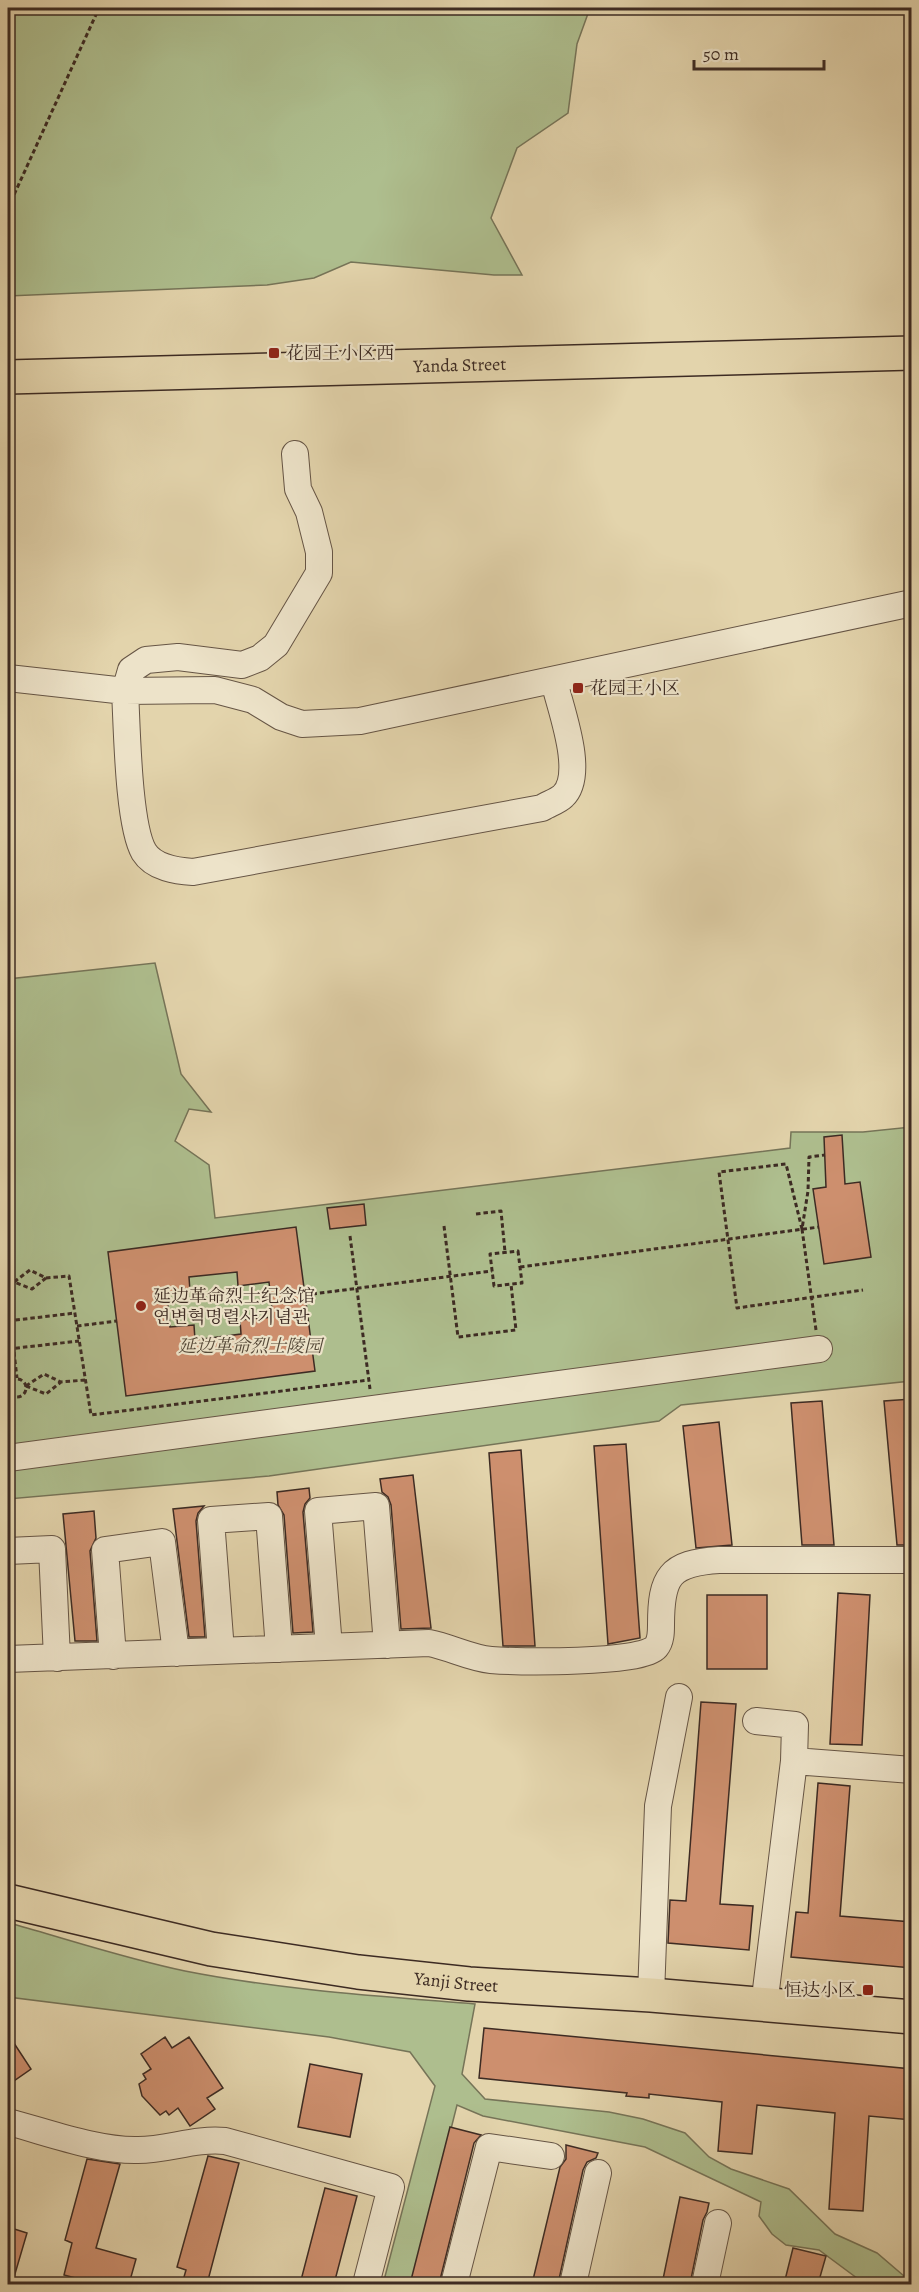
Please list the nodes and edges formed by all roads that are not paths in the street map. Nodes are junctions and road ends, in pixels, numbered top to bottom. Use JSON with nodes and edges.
{"nodes":[{"id":1,"x":912,"y":353,"type":"edge"},
{"id":2,"x":8,"y":377,"type":"edge"},
{"id":3,"x":295,"y":454,"type":"dead end"},
{"id":4,"x":912,"y":603,"type":"edge"},
{"id":5,"x":8,"y":678,"type":"edge"},
{"id":6,"x":554,"y":681,"type":"junction"},
{"id":7,"x":125,"y":691,"type":"junction"},
{"id":8,"x":819,"y":1349,"type":"road end"},
{"id":9,"x":8,"y":1458,"type":"edge"},
{"id":10,"x":8,"y":1551,"type":"edge"},
{"id":11,"x":912,"y":1560,"type":"edge"},
{"id":12,"x":387,"y":1645,"type":"junction"},
{"id":13,"x":329,"y":1647,"type":"junction"},
{"id":14,"x":279,"y":1649,"type":"junction"},
{"id":15,"x":221,"y":1651,"type":"junction"},
{"id":16,"x":176,"y":1653,"type":"junction"},
{"id":17,"x":113,"y":1656,"type":"junction"},
{"id":18,"x":57,"y":1658,"type":"junction"},
{"id":19,"x":8,"y":1659,"type":"edge"},
{"id":20,"x":679,"y":1697,"type":"dead end"},
{"id":21,"x":756,"y":1721,"type":"dead end"},
{"id":22,"x":794,"y":1761,"type":"junction"},
{"id":23,"x":912,"y":1770,"type":"edge"},
{"id":24,"x":8,"y":1901,"type":"edge"},
{"id":25,"x":651,"y":1995,"type":"junction"},
{"id":26,"x":764,"y":2006,"type":"junction"},
{"id":27,"x":912,"y":2018,"type":"edge"},
{"id":28,"x":8,"y":2122,"type":"edge"},
{"id":29,"x":550,"y":2156,"type":"dead end"},
{"id":30,"x":598,"y":2173,"type":"dead end"},
{"id":31,"x":718,"y":2223,"type":"dead end"},
{"id":32,"x":366,"y":2284,"type":"edge"},
{"id":33,"x":454,"y":2284,"type":"edge"},
{"id":34,"x":573,"y":2284,"type":"edge"},
{"id":35,"x":705,"y":2284,"type":"edge"}],
"edges":[{"from":1,"to":2,"type":"main road","name":"Yanda Street"},
{"from":3,"to":7,"type":"street"},
{"from":4,"to":6,"type":"street"},
{"from":5,"to":7,"type":"street"},
{"from":6,"to":7,"type":"street"},
{"from":6,"to":7,"type":"street"},
{"from":8,"to":9,"type":"street"},
{"from":10,"to":18,"type":"street"},
{"from":11,"to":12,"type":"street"},
{"from":12,"to":13,"type":"street"},
{"from":12,"to":13,"type":"street"},
{"from":13,"to":14,"type":"street"},
{"from":14,"to":15,"type":"street"},
{"from":14,"to":15,"type":"street"},
{"from":15,"to":16,"type":"street"},
{"from":16,"to":17,"type":"street"},
{"from":16,"to":17,"type":"street"},
{"from":17,"to":18,"type":"street"},
{"from":18,"to":19,"type":"street"},
{"from":20,"to":25,"type":"street"},
{"from":21,"to":22,"type":"street"},
{"from":22,"to":23,"type":"street"},
{"from":22,"to":26,"type":"street"},
{"from":24,"to":25,"type":"main road","name":"Yanji Street"},
{"from":25,"to":26,"type":"main road","name":"Yanji Street"},
{"from":26,"to":27,"type":"main road","name":"Yanji Street"},
{"from":28,"to":32,"type":"street"},
{"from":29,"to":33,"type":"street"},
{"from":30,"to":34,"type":"street"},
{"from":31,"to":35,"type":"street"}]}
